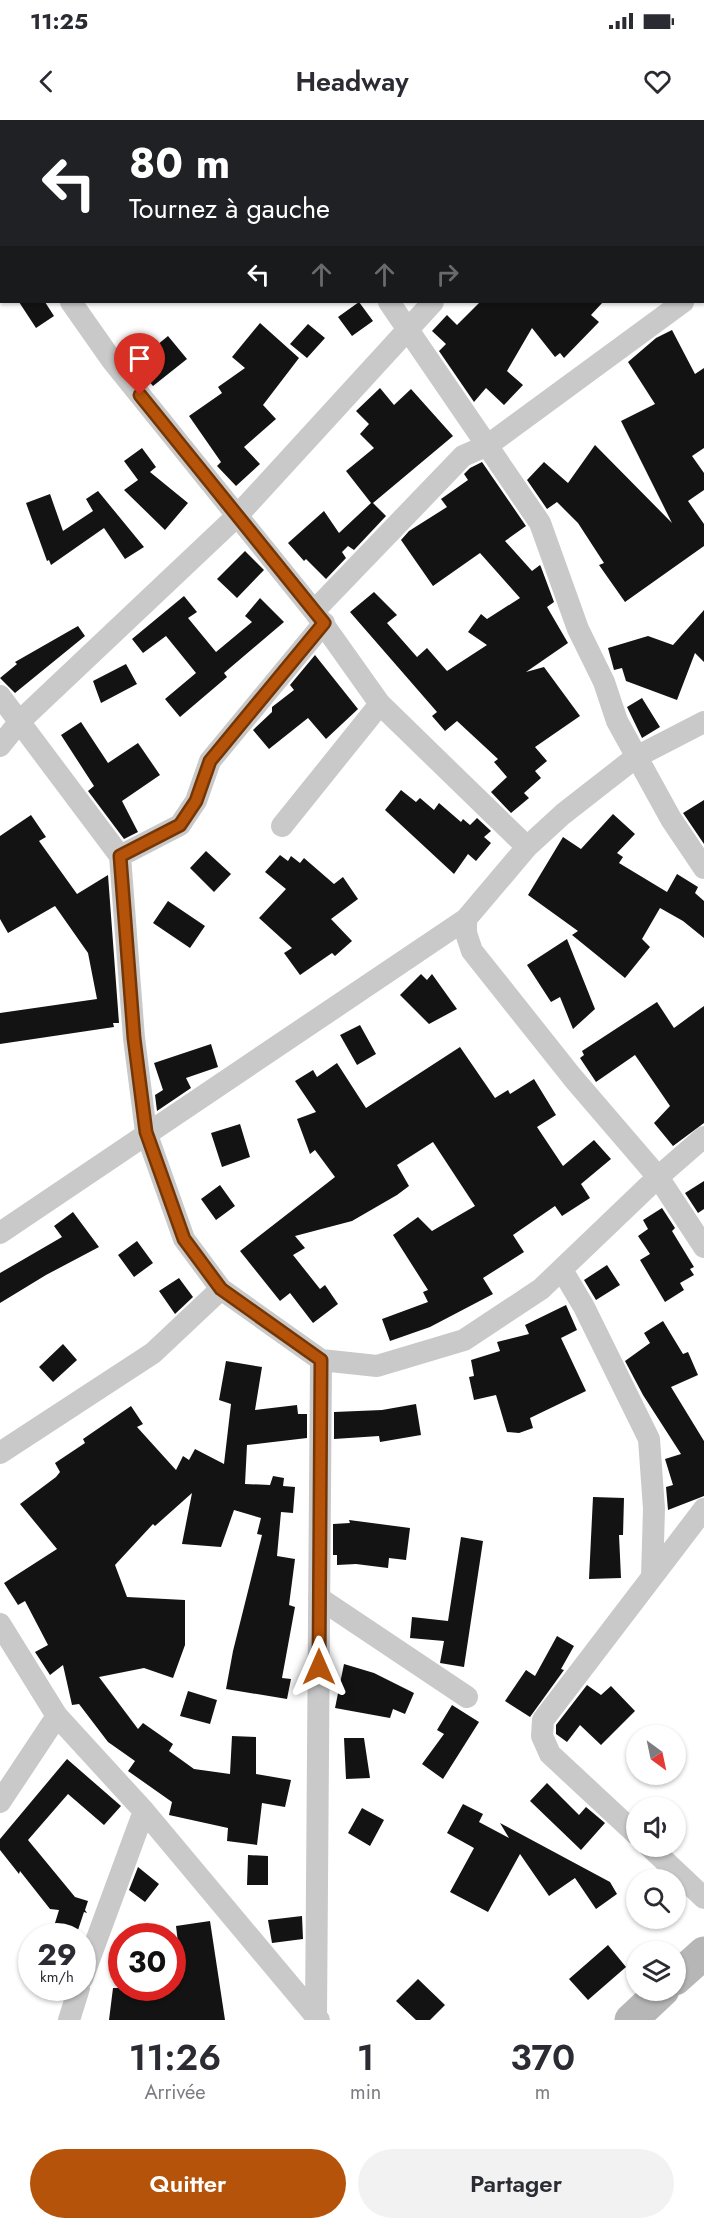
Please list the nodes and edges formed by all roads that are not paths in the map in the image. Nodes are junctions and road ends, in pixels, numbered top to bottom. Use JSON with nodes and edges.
{"nodes":[{"id":1,"x":72,"y":303,"type":"edge"},
{"id":2,"x":390,"y":303,"type":"edge"},
{"id":3,"x":432,"y":303,"type":"edge"},
{"id":4,"x":682,"y":303,"type":"edge"},
{"id":5,"x":407,"y":330,"type":"junction"},
{"id":6,"x":488,"y":445,"type":"junction"},
{"id":7,"x":237,"y":516,"type":"junction"},
{"id":8,"x":319,"y":617,"type":"junction"},
{"id":9,"x":0,"y":696,"type":"edge"},
{"id":10,"x":380,"y":704,"type":"junction"},
{"id":11,"x":20,"y":721,"type":"junction"},
{"id":12,"x":704,"y":722,"type":"edge"},
{"id":13,"x":0,"y":746,"type":"edge"},
{"id":14,"x":636,"y":757,"type":"junction"},
{"id":15,"x":282,"y":826,"type":"dead end"},
{"id":16,"x":526,"y":847,"type":"junction"},
{"id":17,"x":120,"y":856,"type":"junction"},
{"id":18,"x":704,"y":868,"type":"edge"},
{"id":19,"x":466,"y":919,"type":"junction"},
{"id":20,"x":146,"y":1132,"type":"junction"},
{"id":21,"x":704,"y":1137,"type":"edge"},
{"id":22,"x":658,"y":1177,"type":"junction"},
{"id":23,"x":0,"y":1233,"type":"edge"},
{"id":24,"x":704,"y":1247,"type":"edge"},
{"id":25,"x":562,"y":1270,"type":"junction"},
{"id":26,"x":221,"y":1289,"type":"junction"},
{"id":27,"x":321,"y":1360,"type":"junction"},
{"id":28,"x":0,"y":1453,"type":"edge"},
{"id":29,"x":704,"y":1509,"type":"edge"},
{"id":30,"x":652,"y":1576,"type":"junction"},
{"id":31,"x":319,"y":1598,"type":"junction"},
{"id":32,"x":0,"y":1624,"type":"edge"},
{"id":33,"x":467,"y":1697,"type":"dead end"},
{"id":34,"x":57,"y":1716,"type":"junction"},
{"id":35,"x":0,"y":1802,"type":"edge"},
{"id":36,"x":144,"y":1811,"type":"junction"},
{"id":37,"x":626,"y":1825,"type":"edge"},
{"id":38,"x":661,"y":1857,"type":"edge"},
{"id":39,"x":704,"y":1898,"type":"edge"},
{"id":40,"x":96,"y":1941,"type":"edge"},
{"id":41,"x":704,"y":1953,"type":"edge"},
{"id":42,"x":686,"y":1969,"type":"edge"},
{"id":43,"x":75,"y":2001,"type":"edge"},
{"id":44,"x":651,"y":2001,"type":"edge"},
{"id":45,"x":318,"y":2018,"type":"edge"},
{"id":46,"x":69,"y":2020,"type":"edge"},
{"id":47,"x":631,"y":2020,"type":"edge"}],
"edges":[{"from":1,"to":7,"type":"street"},
{"from":2,"to":5,"type":"street"},
{"from":3,"to":5,"type":"street"},
{"from":4,"to":6,"type":"street"},
{"from":5,"to":6,"type":"street"},
{"from":5,"to":7,"type":"street"},
{"from":6,"to":8,"type":"street"},
{"from":6,"to":14,"type":"street"},
{"from":7,"to":8,"type":"street"},
{"from":7,"to":11,"type":"street"},
{"from":8,"to":10,"type":"street"},
{"from":8,"to":17,"type":"street"},
{"from":9,"to":11,"type":"street"},
{"from":10,"to":15,"type":"street"},
{"from":10,"to":16,"type":"street"},
{"from":11,"to":13,"type":"street"},
{"from":11,"to":17,"type":"street"},
{"from":12,"to":14,"type":"street"},
{"from":14,"to":16,"type":"street"},
{"from":14,"to":18,"type":"street"},
{"from":16,"to":19,"type":"street"},
{"from":17,"to":20,"type":"street"},
{"from":19,"to":20,"type":"street"},
{"from":19,"to":22,"type":"street"},
{"from":20,"to":23,"type":"street"},
{"from":20,"to":26,"type":"street"},
{"from":21,"to":22,"type":"street"},
{"from":22,"to":24,"type":"street"},
{"from":22,"to":25,"type":"street"},
{"from":25,"to":27,"type":"street"},
{"from":25,"to":30,"type":"street"},
{"from":26,"to":27,"type":"street"},
{"from":26,"to":28,"type":"street"},
{"from":27,"to":31,"type":"street"},
{"from":29,"to":30,"type":"street"},
{"from":30,"to":37,"type":"street"},
{"from":31,"to":33,"type":"street"},
{"from":31,"to":45,"type":"street"},
{"from":32,"to":34,"type":"street"},
{"from":34,"to":35,"type":"street"},
{"from":34,"to":36,"type":"street"},
{"from":36,"to":40,"type":"street"},
{"from":36,"to":45,"type":"street"},
{"from":38,"to":39,"type":"street"},
{"from":41,"to":42,"type":"main road"},
{"from":43,"to":46,"type":"street"},
{"from":44,"to":47,"type":"main road"}]}
